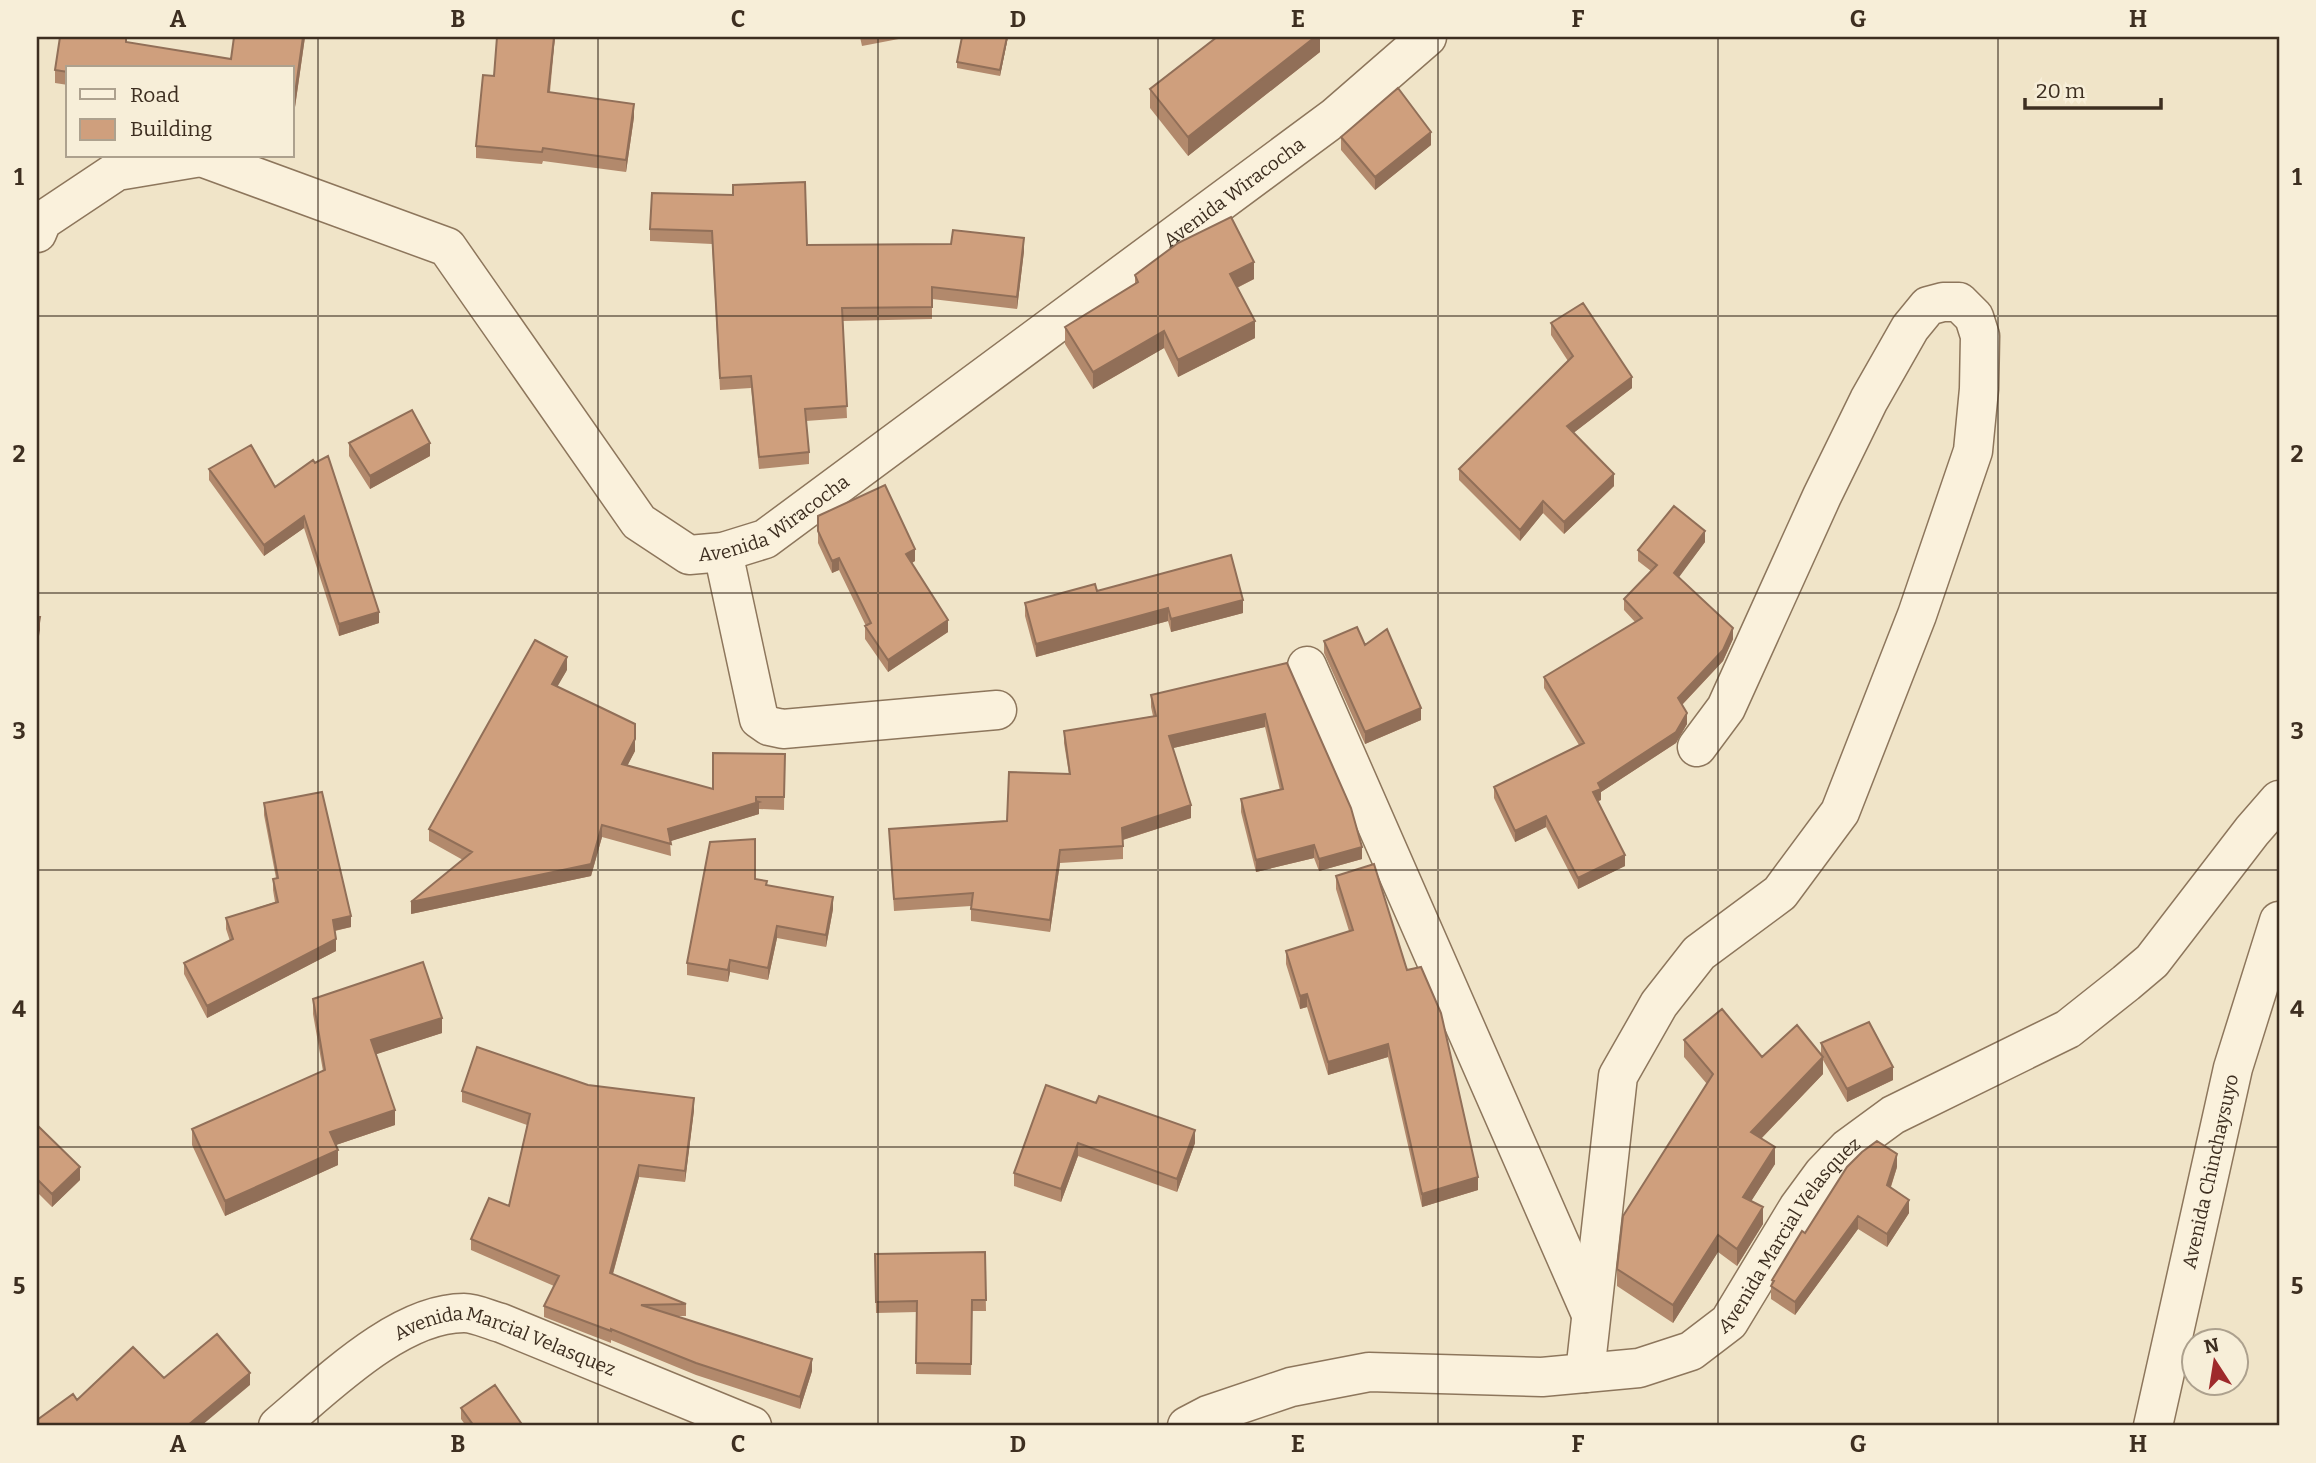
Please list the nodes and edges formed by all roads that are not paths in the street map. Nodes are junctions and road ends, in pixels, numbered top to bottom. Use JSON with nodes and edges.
{"nodes":[{"id":1,"x":1427,"y":37,"type":"edge"},
{"id":2,"x":195,"y":158,"type":"edge"},
{"id":3,"x":204,"y":158,"type":"edge"},
{"id":4,"x":38,"y":227,"type":"edge"},
{"id":5,"x":723,"y":552,"type":"junction"},
{"id":6,"x":1307,"y":666,"type":"dead end"},
{"id":7,"x":997,"y":710,"type":"dead end"},
{"id":8,"x":1697,"y":747,"type":"dead end"},
{"id":9,"x":2279,"y":800,"type":"edge"},
{"id":10,"x":2279,"y":921,"type":"edge"},
{"id":11,"x":1591,"y":1313,"type":"junction"},
{"id":12,"x":1585,"y":1373,"type":"junction"},
{"id":13,"x":278,"y":1426,"type":"edge"},
{"id":14,"x":752,"y":1426,"type":"edge"},
{"id":15,"x":1187,"y":1426,"type":"edge"},
{"id":16,"x":2154,"y":1426,"type":"edge"}],
"edges":[{"from":1,"to":5,"type":"street","name":"Avenida Wiracocha"},
{"from":2,"to":4,"type":"street","name":"Avenida Wiracocha"},
{"from":3,"to":5,"type":"street","name":"Avenida Wiracocha"},
{"from":5,"to":7,"type":"street"},
{"from":6,"to":11,"type":"street"},
{"from":8,"to":11,"type":"street"},
{"from":9,"to":12,"type":"street","name":"Avenida Marcial Velasquez"},
{"from":10,"to":16,"type":"street","name":"Avenida Chinchaysuyo"},
{"from":11,"to":12,"type":"street"},
{"from":12,"to":15,"type":"street","name":"Avenida Marcial Velasquez"},
{"from":13,"to":14,"type":"street","name":"Avenida Marcial Velasquez"}]}
